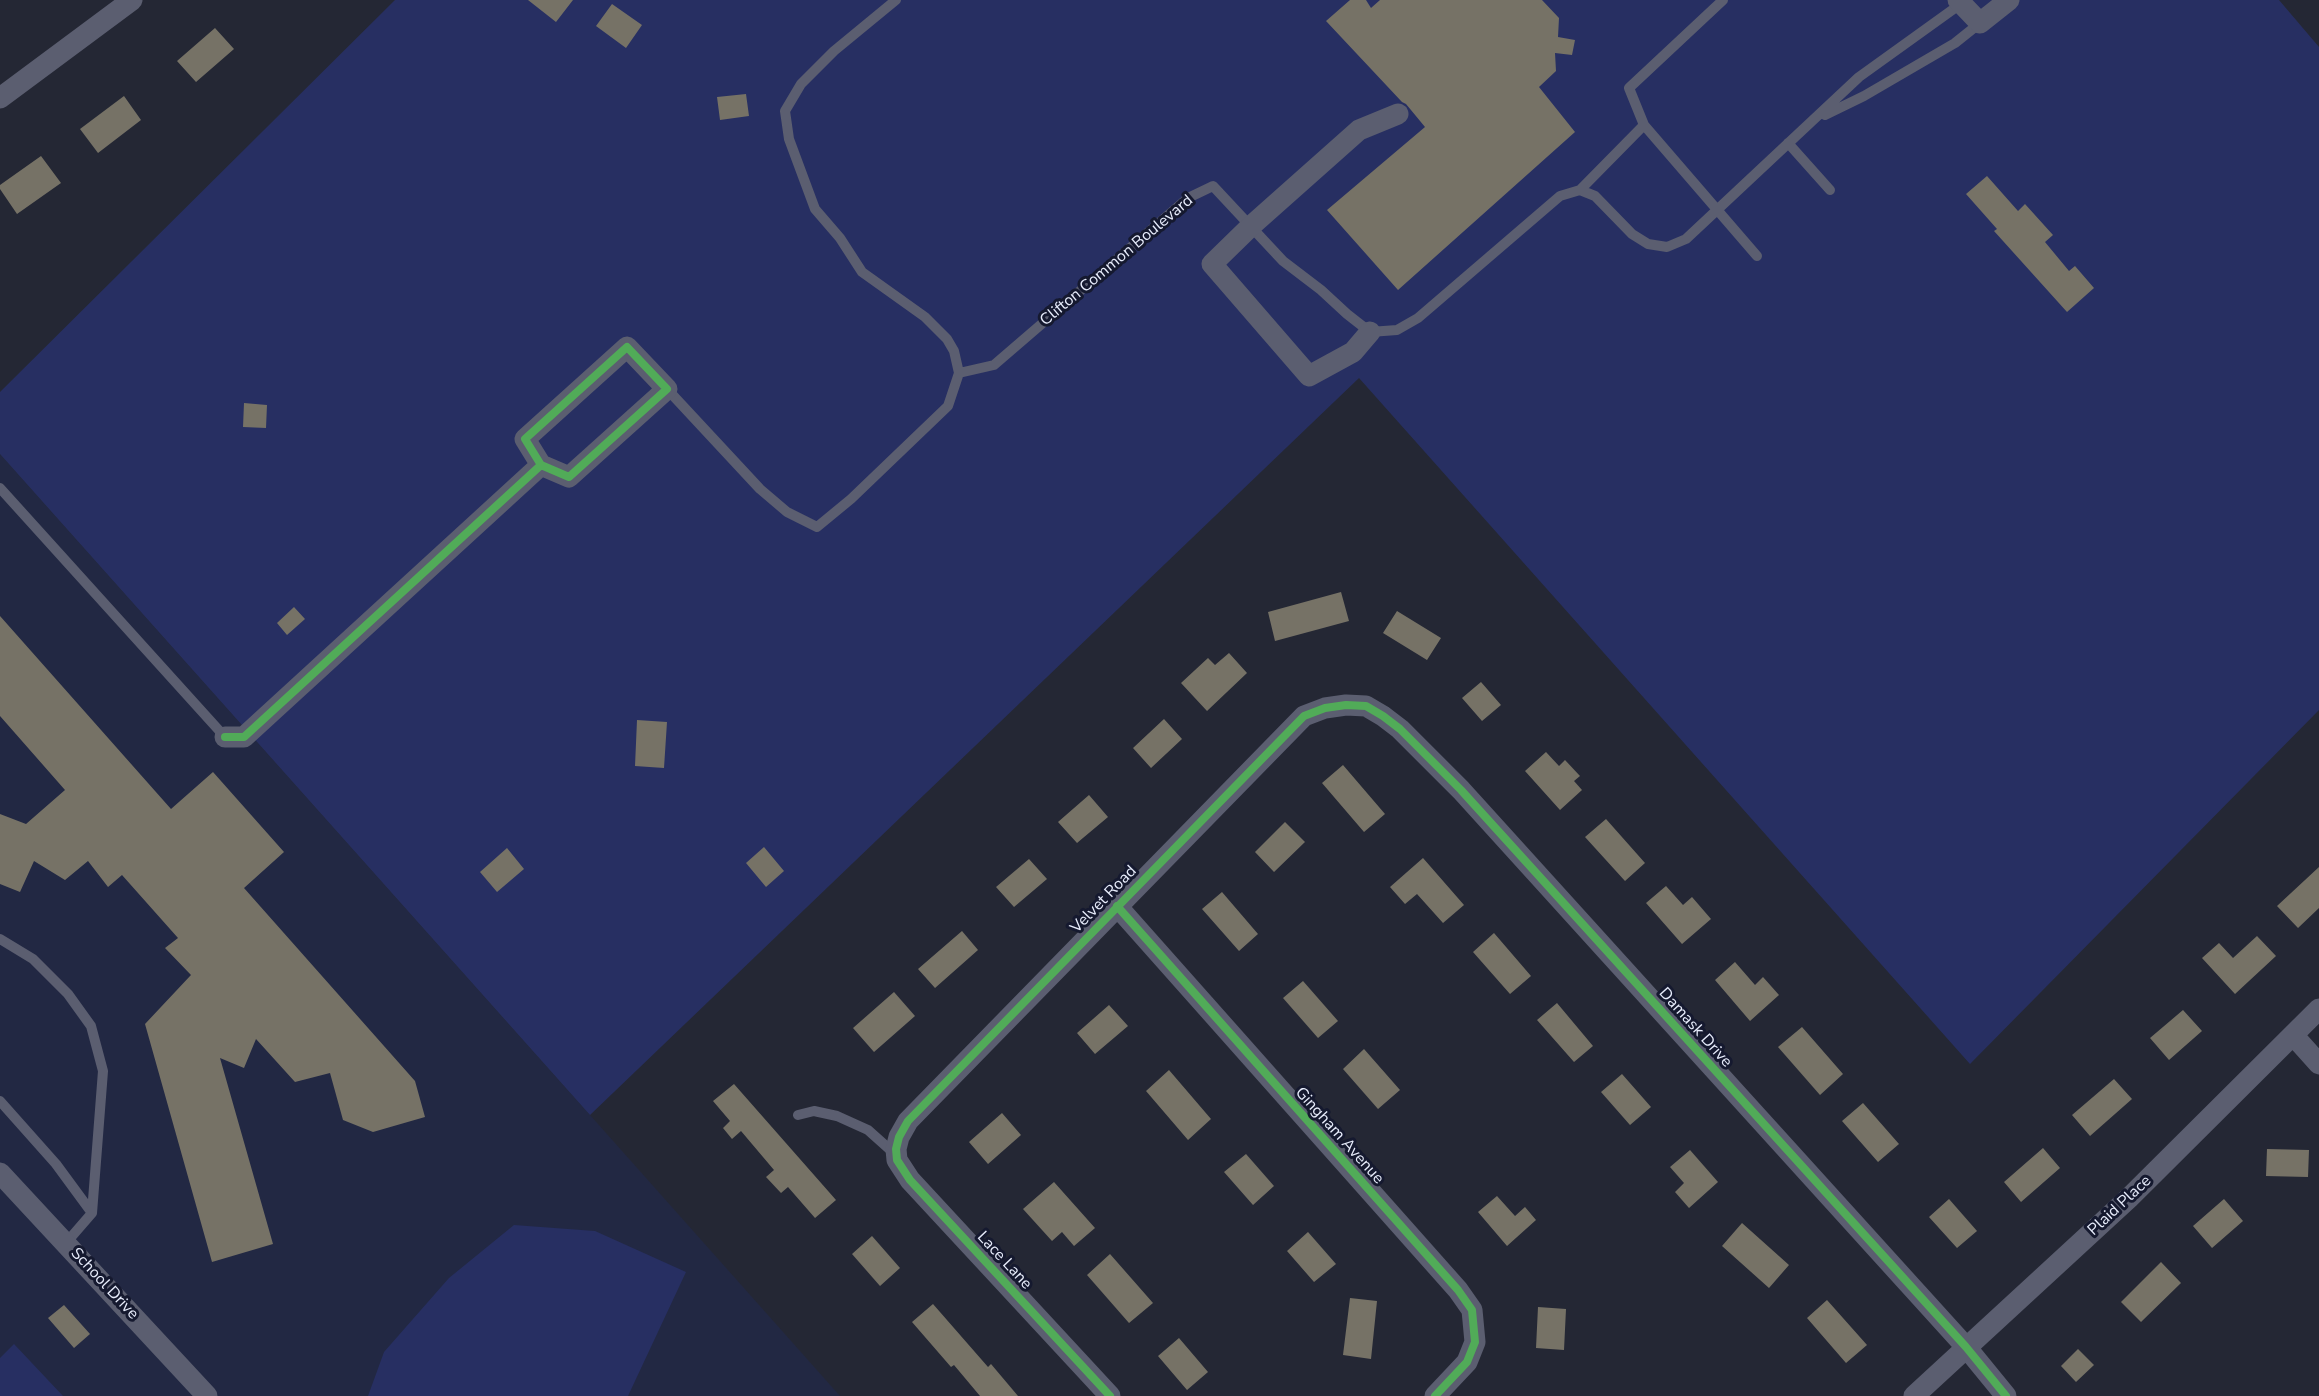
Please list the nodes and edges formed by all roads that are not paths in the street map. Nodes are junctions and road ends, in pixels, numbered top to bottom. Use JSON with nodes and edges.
{"nodes":[{"id":1,"x":132,"y":0,"type":"edge"},
{"id":2,"x":897,"y":0,"type":"edge"},
{"id":3,"x":1723,"y":0,"type":"edge"},
{"id":4,"x":2009,"y":0,"type":"edge"},
{"id":5,"x":1962,"y":1,"type":"edge"},
{"id":6,"x":1980,"y":23,"type":"junction"},
{"id":7,"x":0,"y":98,"type":"edge"},
{"id":8,"x":1398,"y":114,"type":"dead end"},
{"id":9,"x":1817,"y":119,"type":"junction"},
{"id":10,"x":1644,"y":125,"type":"junction"},
{"id":11,"x":1788,"y":143,"type":"junction"},
{"id":12,"x":1580,"y":190,"type":"junction"},
{"id":13,"x":1830,"y":190,"type":"dead end"},
{"id":14,"x":1718,"y":210,"type":"junction"},
{"id":15,"x":1251,"y":226,"type":"junction"},
{"id":16,"x":1757,"y":256,"type":"dead end"},
{"id":17,"x":1370,"y":332,"type":"junction"},
{"id":18,"x":959,"y":373,"type":"junction"},
{"id":19,"x":667,"y":389,"type":"junction"},
{"id":20,"x":541,"y":465,"type":"junction"},
{"id":21,"x":0,"y":488,"type":"edge"},
{"id":22,"x":1346,"y":705,"type":"joint"},
{"id":23,"x":225,"y":737,"type":"joint"},
{"id":24,"x":1117,"y":906,"type":"junction"},
{"id":25,"x":0,"y":939,"type":"edge"},
{"id":26,"x":2319,"y":1009,"type":"edge"},
{"id":27,"x":2293,"y":1035,"type":"junction"},
{"id":28,"x":2319,"y":1064,"type":"edge"},
{"id":29,"x":0,"y":1101,"type":"edge"},
{"id":30,"x":798,"y":1115,"type":"dead end"},
{"id":31,"x":897,"y":1146,"type":"junction"},
{"id":32,"x":0,"y":1173,"type":"edge"},
{"id":33,"x":92,"y":1213,"type":"junction"},
{"id":34,"x":66,"y":1243,"type":"junction"},
{"id":35,"x":1966,"y":1347,"type":"junction"},
{"id":36,"x":207,"y":1396,"type":"edge"},
{"id":37,"x":1110,"y":1396,"type":"edge"},
{"id":38,"x":1435,"y":1396,"type":"edge"},
{"id":39,"x":1914,"y":1396,"type":"edge"},
{"id":40,"x":2006,"y":1396,"type":"edge"}],
"edges":[{"from":1,"to":7,"type":"street"},
{"from":2,"to":18,"type":"lane"},
{"from":3,"to":10,"type":"lane"},
{"from":4,"to":6,"type":"street"},
{"from":5,"to":6,"type":"street"},
{"from":5,"to":9,"type":"lane"},
{"from":6,"to":9,"type":"lane"},
{"from":8,"to":15,"type":"street"},
{"from":9,"to":11,"type":"lane"},
{"from":10,"to":12,"type":"lane"},
{"from":10,"to":14,"type":"lane"},
{"from":11,"to":13,"type":"lane"},
{"from":11,"to":14,"type":"lane"},
{"from":12,"to":14,"type":"lane"},
{"from":12,"to":17,"type":"lane"},
{"from":14,"to":16,"type":"lane"},
{"from":15,"to":17,"type":"lane","name":"Clifton Common Boulevard"},
{"from":15,"to":17,"type":"street"},
{"from":15,"to":18,"type":"lane","name":"Clifton Common Boulevard"},
{"from":18,"to":19,"type":"lane"},
{"from":19,"to":20,"type":"street"},
{"from":19,"to":20,"type":"street"},
{"from":20,"to":23,"type":"street"},
{"from":21,"to":23,"type":"lane"},
{"from":22,"to":24,"type":"street","name":"Velvet Road"},
{"from":22,"to":35,"type":"street","name":"Damask Drive"},
{"from":24,"to":31,"type":"street","name":"Velvet Road"},
{"from":24,"to":38,"type":"street","name":"Gingham Avenue"},
{"from":25,"to":33,"type":"lane"},
{"from":26,"to":27,"type":"street","name":"Plaid Place"},
{"from":27,"to":28,"type":"street"},
{"from":27,"to":35,"type":"street","name":"Plaid Place"},
{"from":29,"to":33,"type":"lane"},
{"from":30,"to":31,"type":"lane"},
{"from":31,"to":37,"type":"street","name":"Lace Lane"},
{"from":32,"to":34,"type":"street","name":"School Drive"},
{"from":33,"to":34,"type":"lane"},
{"from":34,"to":36,"type":"street","name":"School Drive"},
{"from":35,"to":39,"type":"street","name":"Plaid Place"},
{"from":35,"to":40,"type":"street","name":"Damask Drive"}]}
